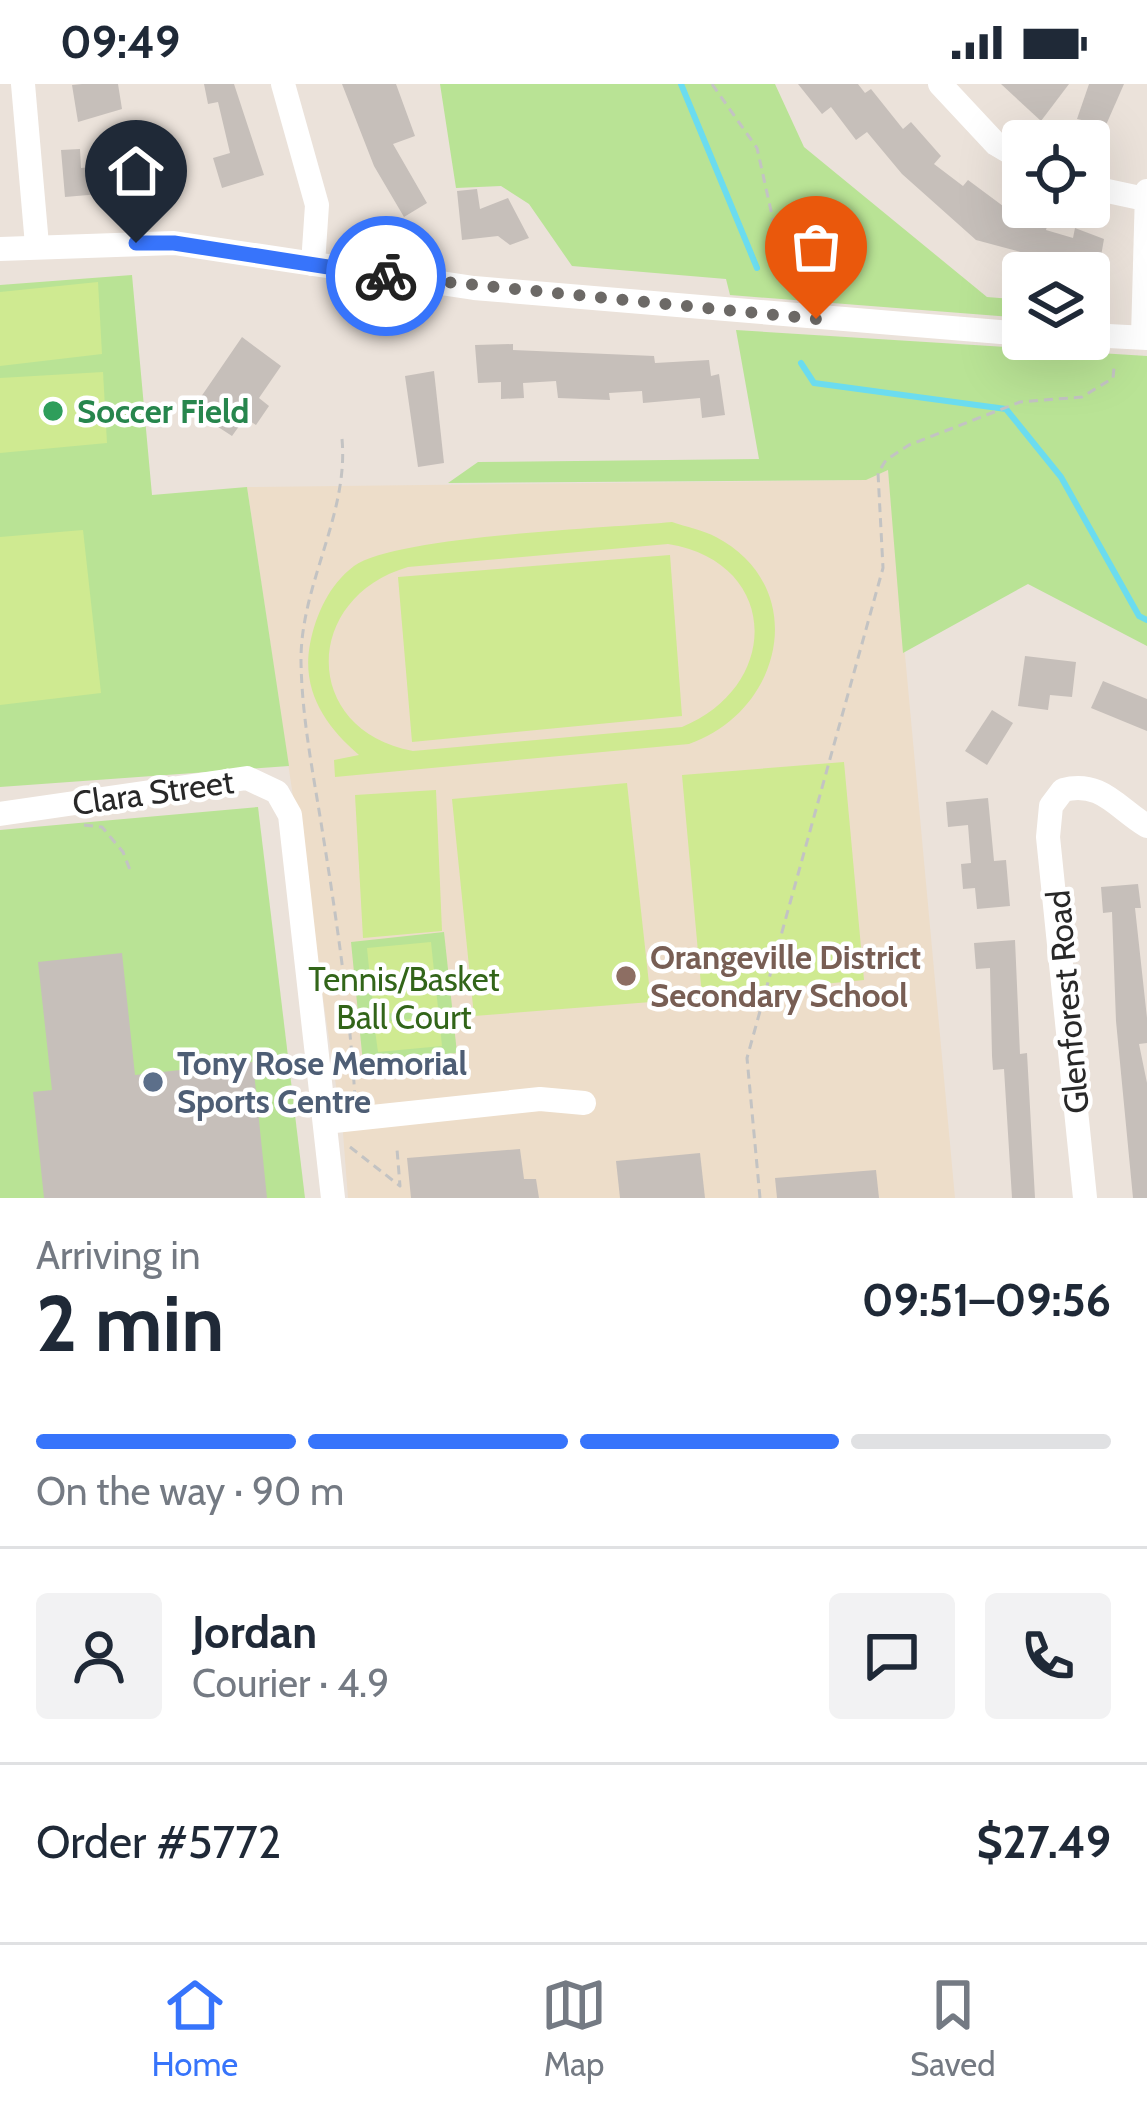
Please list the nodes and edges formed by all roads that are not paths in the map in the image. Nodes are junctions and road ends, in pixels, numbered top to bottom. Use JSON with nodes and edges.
{"nodes":[{"id":1,"x":23,"y":84,"type":"edge"},
{"id":2,"x":283,"y":84,"type":"edge"},
{"id":3,"x":940,"y":84,"type":"edge"},
{"id":4,"x":1002,"y":148,"type":"edge"},
{"id":5,"x":1110,"y":190,"type":"edge"},
{"id":6,"x":1146,"y":195,"type":"edge"},
{"id":7,"x":37,"y":245,"type":"junction"},
{"id":8,"x":0,"y":249,"type":"edge"},
{"id":9,"x":313,"y":264,"type":"junction"},
{"id":10,"x":1002,"y":332,"type":"edge"},
{"id":11,"x":1110,"y":336,"type":"edge"},
{"id":12,"x":1145,"y":337,"type":"edge"},
{"id":13,"x":0,"y":814,"type":"edge"},
{"id":14,"x":1147,"y":826,"type":"edge"},
{"id":15,"x":584,"y":1103,"type":"dead end"},
{"id":16,"x":325,"y":1125,"type":"junction"},
{"id":17,"x":333,"y":1198,"type":"edge"},
{"id":18,"x":1085,"y":1198,"type":"edge"}],
"edges":[{"from":1,"to":7,"type":"street"},
{"from":2,"to":9,"type":"street"},
{"from":3,"to":4,"type":"street"},
{"from":5,"to":6,"type":"street"},
{"from":6,"to":12,"type":"street"},
{"from":7,"to":8,"type":"street"},
{"from":7,"to":9,"type":"street"},
{"from":9,"to":10,"type":"street"},
{"from":11,"to":12,"type":"street"},
{"from":13,"to":16,"type":"street","name":"Clara Street"},
{"from":14,"to":18,"type":"street","name":"Glenforest Road"},
{"from":15,"to":16,"type":"street"},
{"from":16,"to":17,"type":"street"}]}
